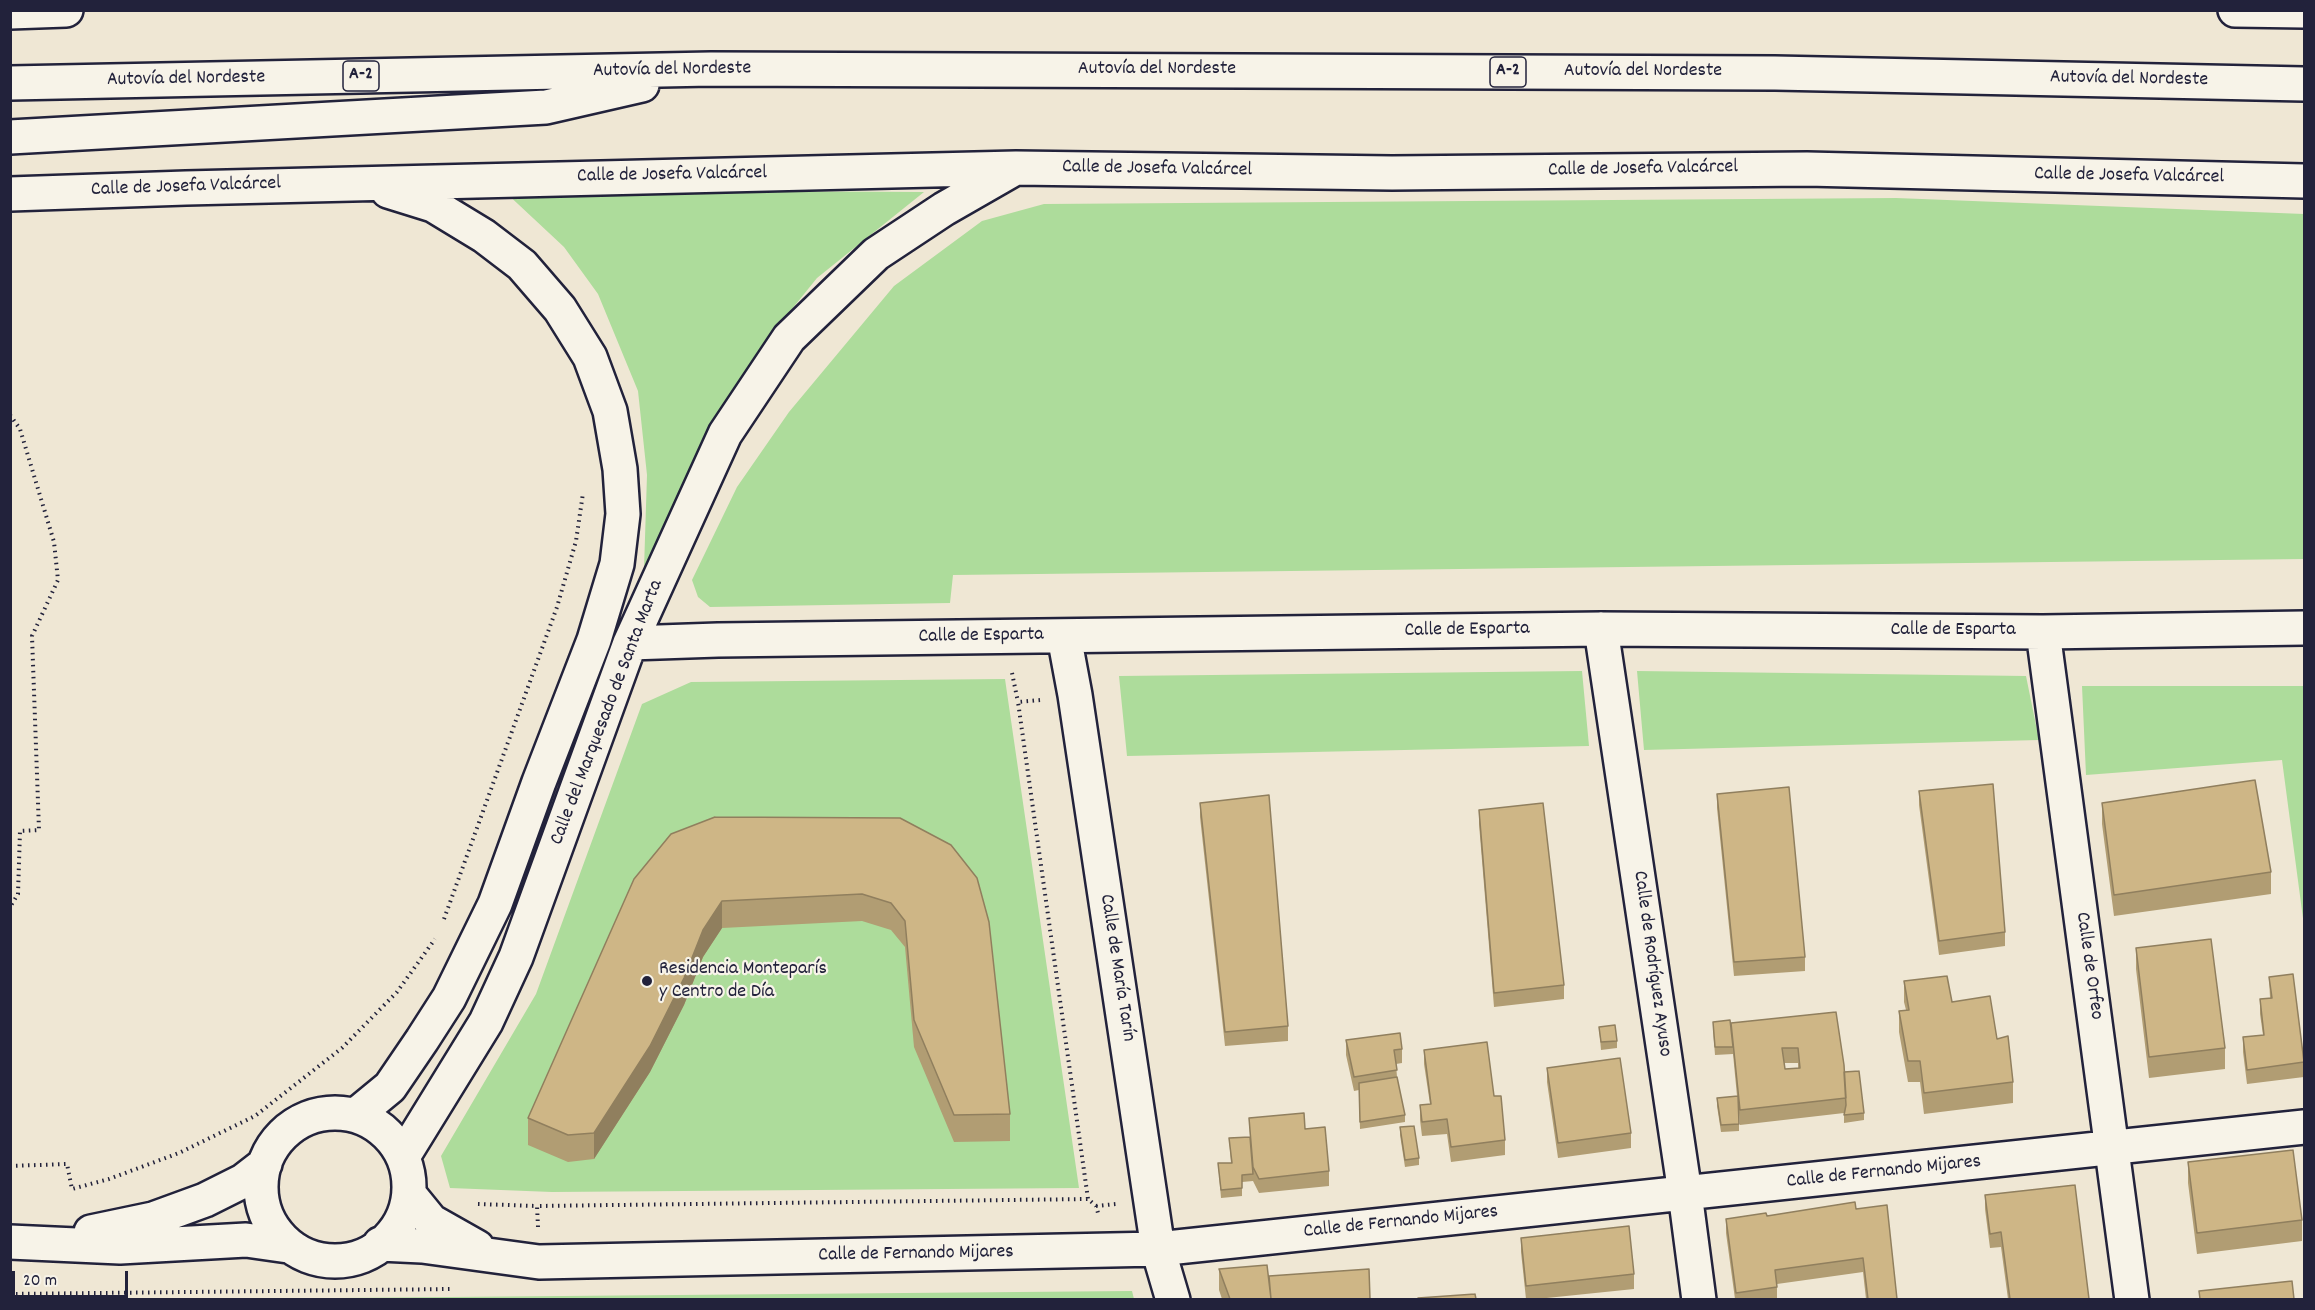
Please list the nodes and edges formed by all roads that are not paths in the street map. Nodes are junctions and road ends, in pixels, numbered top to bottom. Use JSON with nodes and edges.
{"nodes":[{"id":1,"x":66,"y":10,"type":"edge"},
{"id":2,"x":2235,"y":10,"type":"edge"},
{"id":3,"x":2244,"y":11,"type":"edge"},
{"id":4,"x":2304,"y":11,"type":"edge"},
{"id":5,"x":10,"y":12,"type":"edge"},
{"id":6,"x":711,"y":69,"type":"junction"},
{"id":7,"x":10,"y":83,"type":"edge"},
{"id":8,"x":2304,"y":84,"type":"edge"},
{"id":9,"x":10,"y":137,"type":"edge"},
{"id":10,"x":1016,"y":168,"type":"junction"},
{"id":11,"x":2304,"y":181,"type":"edge"},
{"id":12,"x":364,"y":183,"type":"junction"},
{"id":13,"x":10,"y":194,"type":"edge"},
{"id":14,"x":2304,"y":628,"type":"edge"},
{"id":15,"x":1601,"y":629,"type":"junction"},
{"id":16,"x":2043,"y":632,"type":"junction"},
{"id":17,"x":1064,"y":636,"type":"junction"},
{"id":18,"x":630,"y":643,"type":"junction"},
{"id":19,"x":356,"y":1115,"type":"junction"},
{"id":20,"x":2304,"y":1127,"type":"edge"},
{"id":21,"x":2112,"y":1149,"type":"junction"},
{"id":22,"x":404,"y":1155,"type":"junction"},
{"id":23,"x":265,"y":1164,"type":"junction"},
{"id":24,"x":1685,"y":1193,"type":"junction"},
{"id":25,"x":409,"y":1194,"type":"junction"},
{"id":26,"x":25,"y":1242,"type":"edge"},
{"id":27,"x":380,"y":1244,"type":"junction"},
{"id":28,"x":288,"y":1246,"type":"junction"},
{"id":29,"x":1158,"y":1249,"type":"junction"},
{"id":30,"x":494,"y":1257,"type":"junction"},
{"id":31,"x":1173,"y":1299,"type":"edge"},
{"id":32,"x":1699,"y":1299,"type":"edge"},
{"id":33,"x":2132,"y":1299,"type":"edge"}],
"edges":[{"from":1,"to":5,"type":"main road"},
{"from":2,"to":3,"type":"main road"},
{"from":3,"to":4,"type":"main road"},
{"from":6,"to":7,"type":"main road","name":"Autovía del Nordeste","number":"A-2"},
{"from":6,"to":8,"type":"main road","name":"Autovía del Nordeste","number":"A-2"},
{"from":6,"to":9,"type":"main road"},
{"from":10,"to":11,"type":"main road","name":"Calle de Josefa Valcárcel"},
{"from":10,"to":12,"type":"main road","name":"Calle de Josefa Valcárcel"},
{"from":10,"to":18,"type":"main road","name":"Calle del Marquesado de Santa Marta"},
{"from":12,"to":13,"type":"main road","name":"Calle de Josefa Valcárcel"},
{"from":12,"to":19,"type":"main road","name":"Calle del Marquesado de Santa Marta"},
{"from":14,"to":16,"type":"main road","name":"Calle de Esparta"},
{"from":15,"to":16,"type":"main road","name":"Calle de Esparta"},
{"from":15,"to":17,"type":"main road","name":"Calle de Esparta"},
{"from":15,"to":24,"type":"main road","name":"Calle de Rodríguez Ayuso"},
{"from":16,"to":21,"type":"main road","name":"Calle de Orfeo"},
{"from":17,"to":18,"type":"main road","name":"Calle de Esparta"},
{"from":17,"to":29,"type":"main road","name":"Calle de María Tarín"},
{"from":18,"to":22,"type":"main road","name":"Calle del Marquesado de Santa Marta"},
{"from":19,"to":22,"type":"main road"},
{"from":19,"to":23,"type":"main road"},
{"from":20,"to":21,"type":"main road","name":"Calle de Fernando Mijares"},
{"from":21,"to":24,"type":"main road","name":"Calle de Fernando Mijares"},
{"from":21,"to":33,"type":"main road","name":"Calle de Orfeo"},
{"from":22,"to":25,"type":"main road"},
{"from":23,"to":26,"type":"main road"},
{"from":23,"to":28,"type":"main road"},
{"from":24,"to":29,"type":"main road","name":"Calle de Fernando Mijares"},
{"from":24,"to":32,"type":"main road","name":"Calle de Rodríguez Ayuso"},
{"from":25,"to":27,"type":"main road"},
{"from":25,"to":30,"type":"main road","name":"Calle de Fernando Mijares"},
{"from":26,"to":28,"type":"main road"},
{"from":27,"to":28,"type":"main road"},
{"from":27,"to":30,"type":"main road","name":"Calle de Fernando Mijares"},
{"from":29,"to":30,"type":"main road","name":"Calle de Fernando Mijares"},
{"from":29,"to":31,"type":"main road","name":"Calle de María Tarín"}]}
